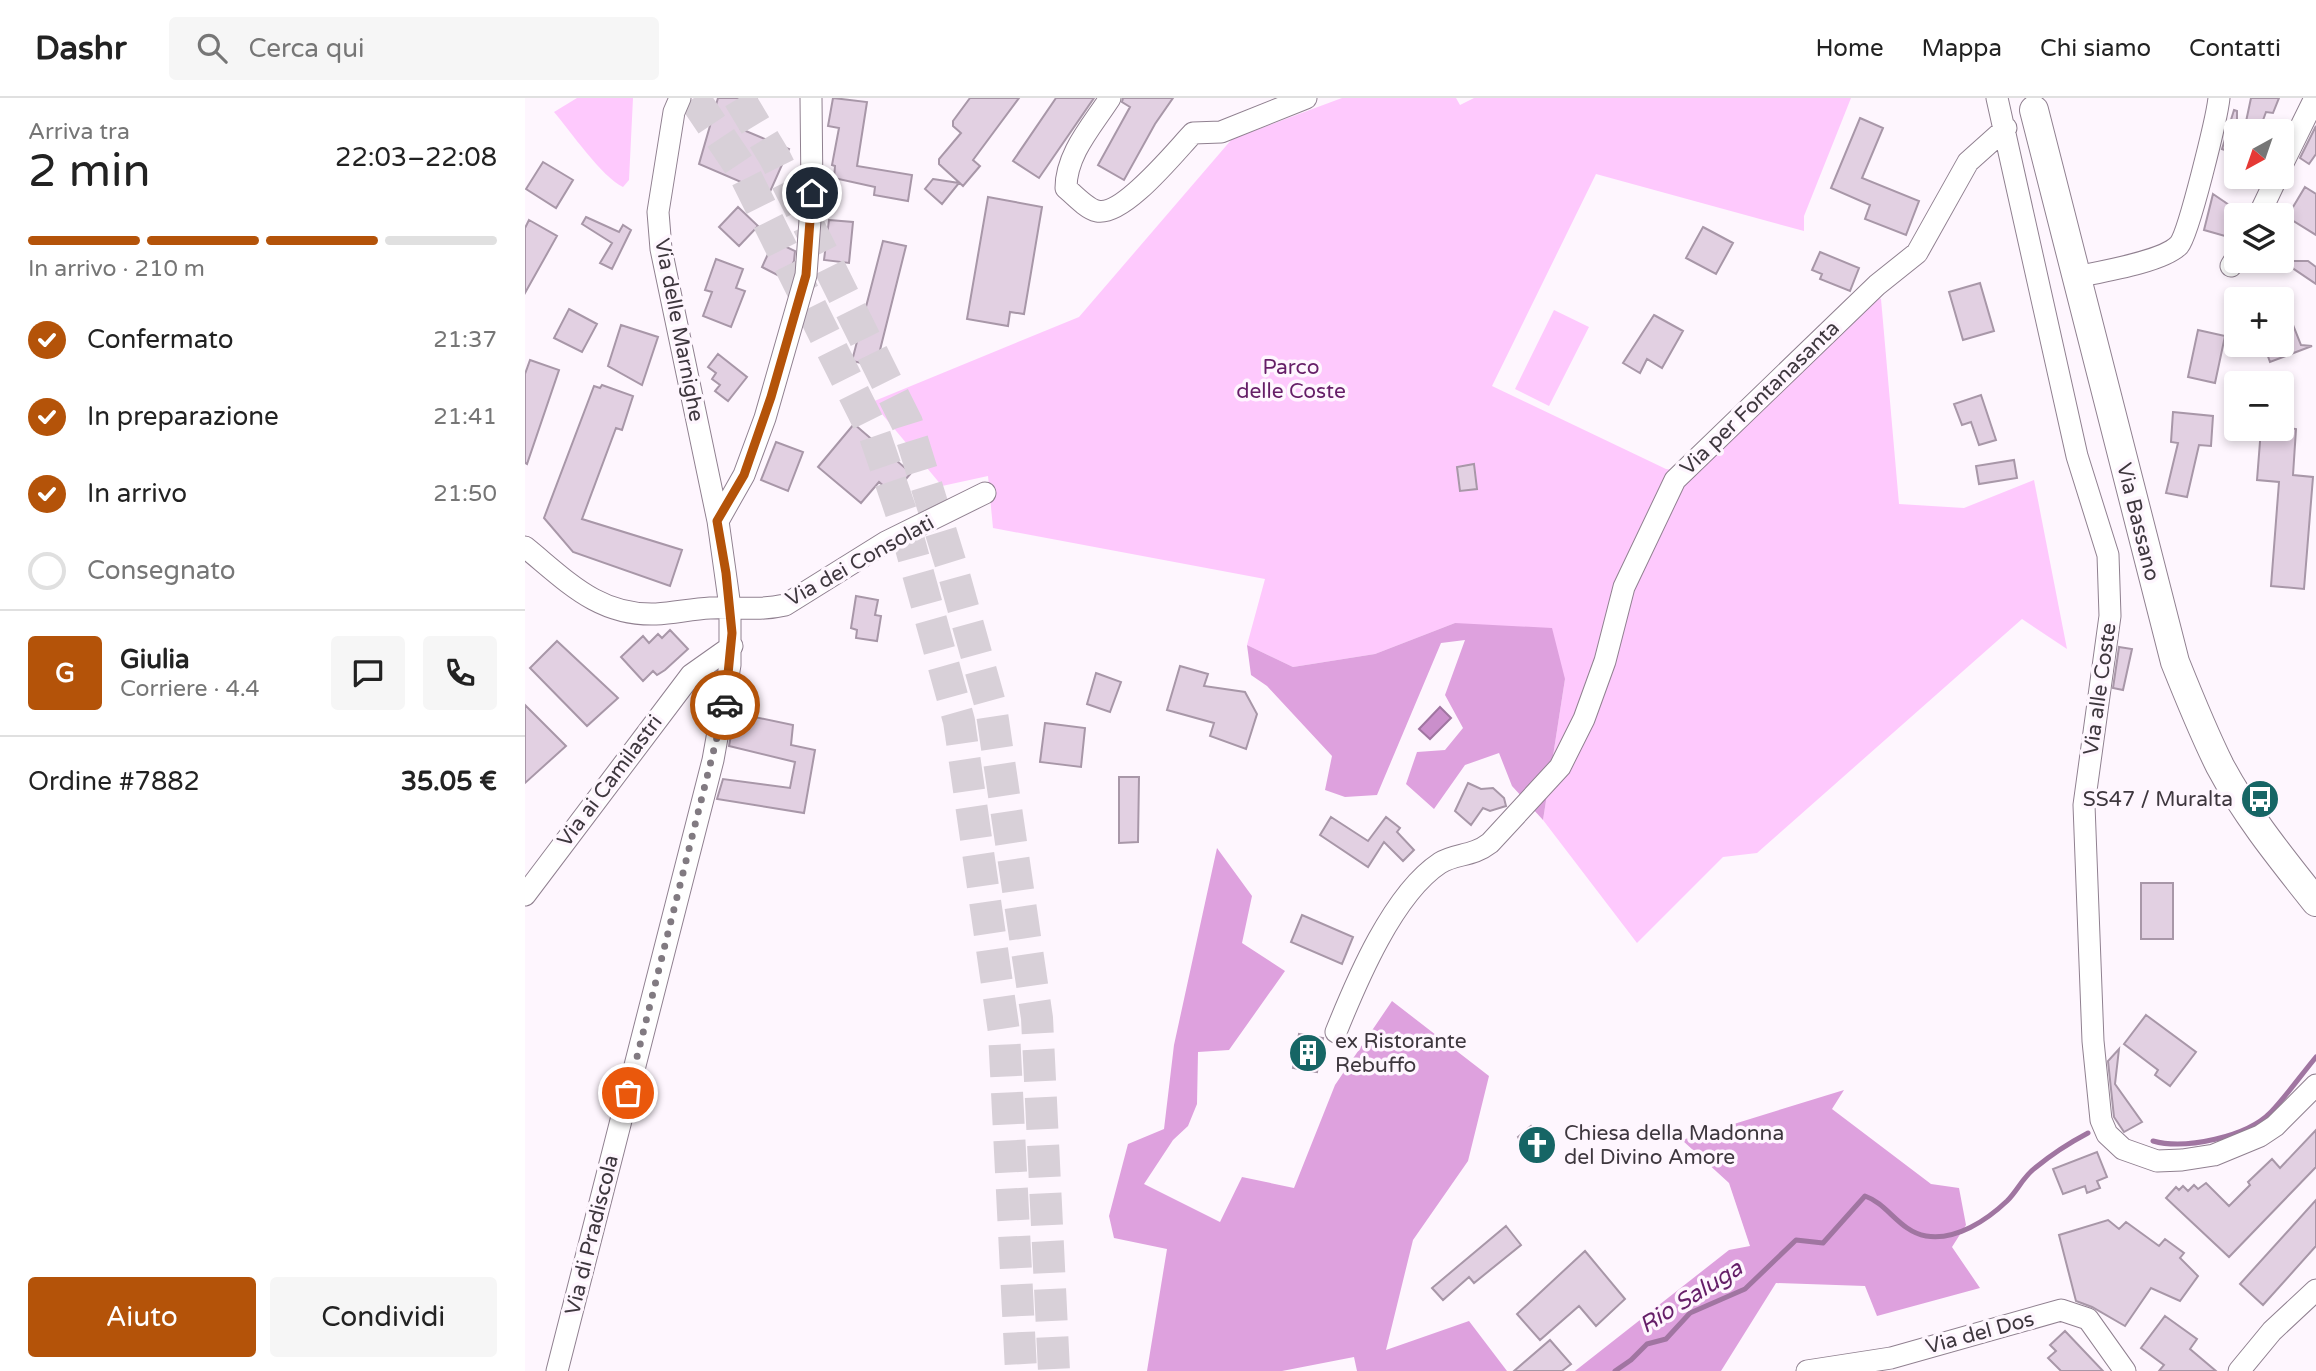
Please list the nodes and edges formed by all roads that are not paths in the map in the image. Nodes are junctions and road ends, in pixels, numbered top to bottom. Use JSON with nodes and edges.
{"nodes":[{"id":1,"x":680,"y":98,"type":"edge"},
{"id":2,"x":811,"y":98,"type":"edge"},
{"id":3,"x":1111,"y":98,"type":"edge"},
{"id":4,"x":1305,"y":98,"type":"edge"},
{"id":5,"x":1997,"y":98,"type":"edge"},
{"id":6,"x":2219,"y":98,"type":"edge"},
{"id":7,"x":2313,"y":102,"type":"dead end"},
{"id":8,"x":2034,"y":110,"type":"dead end"},
{"id":9,"x":2006,"y":128,"type":"junction"},
{"id":10,"x":2294,"y":141,"type":"edge"},
{"id":11,"x":2076,"y":277,"type":"junction"},
{"id":12,"x":985,"y":493,"type":"dead end"},
{"id":13,"x":717,"y":521,"type":"junction"},
{"id":14,"x":525,"y":547,"type":"edge"},
{"id":15,"x":730,"y":607,"type":"junction"},
{"id":16,"x":732,"y":646,"type":"junction"},
{"id":17,"x":525,"y":895,"type":"edge"},
{"id":18,"x":2316,"y":901,"type":"edge"},
{"id":19,"x":1336,"y":1032,"type":"dead end"},
{"id":20,"x":2316,"y":1085,"type":"edge"},
{"id":21,"x":2316,"y":1290,"type":"edge"},
{"id":22,"x":557,"y":1371,"type":"edge"},
{"id":23,"x":1807,"y":1371,"type":"edge"},
{"id":24,"x":2125,"y":1371,"type":"edge"},
{"id":25,"x":2239,"y":1371,"type":"edge"}],
"edges":[{"from":1,"to":13,"type":"street","name":"Via delle Marnighe"},
{"from":2,"to":13,"type":"street"},
{"from":3,"to":4,"type":"street"},
{"from":5,"to":9,"type":"street","name":"Via alle Coste"},
{"from":6,"to":11,"type":"street"},
{"from":7,"to":10,"type":"street"},
{"from":8,"to":11,"type":"main road","name":"Via Bassano"},
{"from":9,"to":19,"type":"street","name":"Via per Fontanasanta"},
{"from":9,"to":20,"type":"street","name":"Via alle Coste"},
{"from":11,"to":18,"type":"main road","name":"Via Bassano"},
{"from":12,"to":15,"type":"street","name":"Via dei Consolati"},
{"from":13,"to":15,"type":"street","name":"Via delle Marnighe"},
{"from":14,"to":15,"type":"street","name":"Via dei Consolati"},
{"from":15,"to":16,"type":"street","name":"Via di Pradiscola"},
{"from":16,"to":17,"type":"street","name":"Via ai Camilastri"},
{"from":16,"to":22,"type":"street","name":"Via di Pradiscola"},
{"from":21,"to":25,"type":"street"},
{"from":23,"to":24,"type":"street","name":"Via del Dos"}]}
